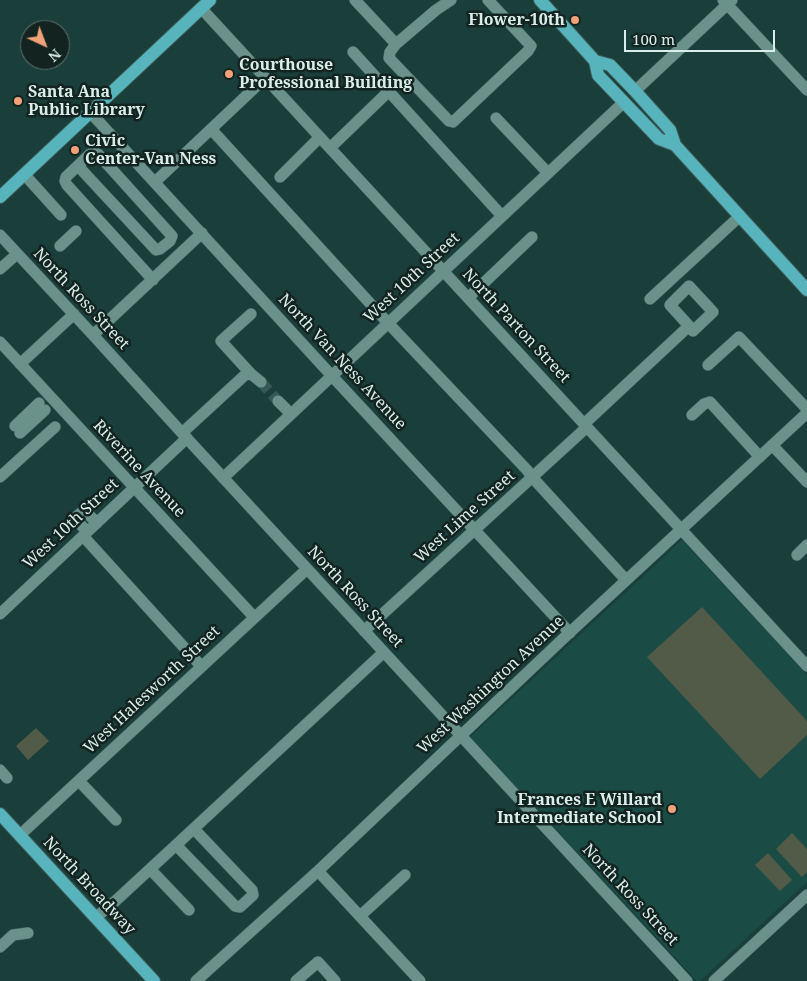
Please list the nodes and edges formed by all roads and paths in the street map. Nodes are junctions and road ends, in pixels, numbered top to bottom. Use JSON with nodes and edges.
{"nodes":[{"id":1,"x":355,"y":0,"type":"edge"},
{"id":2,"x":451,"y":0,"type":"edge"},
{"id":3,"x":488,"y":0,"type":"edge"},
{"id":4,"x":540,"y":0,"type":"edge"},
{"id":5,"x":727,"y":1,"type":"edge"},
{"id":6,"x":205,"y":4,"type":"edge"},
{"id":7,"x":396,"y":44,"type":"junction"},
{"id":8,"x":353,"y":52,"type":"dead end"},
{"id":9,"x":595,"y":61,"type":"junction"},
{"id":10,"x":265,"y":78,"type":"junction"},
{"id":11,"x":807,"y":90,"type":"edge"},
{"id":12,"x":389,"y":91,"type":"junction"},
{"id":13,"x":636,"y":91,"type":"junction"},
{"id":14,"x":624,"y":102,"type":"junction"},
{"id":15,"x":90,"y":112,"type":"junction"},
{"id":16,"x":496,"y":118,"type":"dead end"},
{"id":17,"x":211,"y":129,"type":"junction"},
{"id":18,"x":320,"y":137,"type":"junction"},
{"id":19,"x":675,"y":145,"type":"junction"},
{"id":20,"x":330,"y":148,"type":"junction"},
{"id":21,"x":78,"y":166,"type":"junction"},
{"id":22,"x":548,"y":173,"type":"junction"},
{"id":23,"x":24,"y":174,"type":"junction"},
{"id":24,"x":280,"y":177,"type":"dead end"},
{"id":25,"x":155,"y":182,"type":"junction"},
{"id":26,"x":0,"y":197,"type":"edge"},
{"id":27,"x":61,"y":215,"type":"dead end"},
{"id":28,"x":502,"y":216,"type":"junction"},
{"id":29,"x":740,"y":216,"type":"junction"},
{"id":30,"x":76,"y":231,"type":"dead end"},
{"id":31,"x":202,"y":233,"type":"junction"},
{"id":32,"x":0,"y":235,"type":"edge"},
{"id":33,"x":532,"y":237,"type":"dead end"},
{"id":34,"x":60,"y":246,"type":"dead end"},
{"id":35,"x":17,"y":254,"type":"junction"},
{"id":36,"x":0,"y":269,"type":"edge"},
{"id":37,"x":443,"y":271,"type":"junction"},
{"id":38,"x":153,"y":280,"type":"junction"},
{"id":39,"x":807,"y":290,"type":"edge"},
{"id":40,"x":468,"y":298,"type":"junction"},
{"id":41,"x":650,"y":299,"type":"dead end"},
{"id":42,"x":74,"y":314,"type":"junction"},
{"id":43,"x":251,"y":314,"type":"dead end"},
{"id":44,"x":388,"y":323,"type":"junction"},
{"id":45,"x":688,"y":326,"type":"dead end"},
{"id":46,"x":93,"y":335,"type":"junction"},
{"id":47,"x":0,"y":342,"type":"edge"},
{"id":48,"x":20,"y":364,"type":"junction"},
{"id":49,"x":708,"y":365,"type":"dead end"},
{"id":50,"x":251,"y":374,"type":"junction"},
{"id":51,"x":332,"y":376,"type":"junction"},
{"id":52,"x":261,"y":382,"type":"tunnel mouth"},
{"id":53,"x":278,"y":401,"type":"tunnel mouth"},
{"id":54,"x":42,"y":406,"type":"dead end"},
{"id":55,"x":807,"y":409,"type":"edge"},
{"id":56,"x":807,"y":412,"type":"edge"},
{"id":57,"x":290,"y":414,"type":"junction"},
{"id":58,"x":692,"y":415,"type":"dead end"},
{"id":59,"x":586,"y":426,"type":"junction"},
{"id":60,"x":55,"y":427,"type":"dead end"},
{"id":61,"x":17,"y":429,"type":"dead end"},
{"id":62,"x":184,"y":436,"type":"junction"},
{"id":63,"x":772,"y":445,"type":"junction"},
{"id":64,"x":760,"y":456,"type":"junction"},
{"id":65,"x":0,"y":477,"type":"edge"},
{"id":66,"x":532,"y":477,"type":"junction"},
{"id":67,"x":223,"y":478,"type":"junction"},
{"id":68,"x":807,"y":482,"type":"edge"},
{"id":69,"x":134,"y":488,"type":"junction"},
{"id":70,"x":97,"y":523,"type":"junction"},
{"id":71,"x":475,"y":529,"type":"junction"},
{"id":72,"x":681,"y":529,"type":"junction"},
{"id":73,"x":85,"y":534,"type":"junction"},
{"id":74,"x":807,"y":545,"type":"edge"},
{"id":75,"x":797,"y":554,"type":"dead end"},
{"id":76,"x":307,"y":569,"type":"junction"},
{"id":77,"x":626,"y":580,"type":"junction"},
{"id":78,"x":0,"y":614,"type":"edge"},
{"id":79,"x":254,"y":617,"type":"junction"},
{"id":80,"x":364,"y":631,"type":"junction"},
{"id":81,"x":570,"y":632,"type":"junction"},
{"id":82,"x":384,"y":652,"type":"junction"},
{"id":83,"x":202,"y":666,"type":"junction"},
{"id":84,"x":807,"y":666,"type":"edge"},
{"id":85,"x":461,"y":736,"type":"junction"},
{"id":86,"x":79,"y":780,"type":"junction"},
{"id":87,"x":0,"y":814,"type":"edge"},
{"id":88,"x":116,"y":820,"type":"dead end"},
{"id":89,"x":194,"y":829,"type":"junction"},
{"id":90,"x":20,"y":835,"type":"junction"},
{"id":91,"x":176,"y":846,"type":"junction"},
{"id":92,"x":150,"y":869,"type":"junction"},
{"id":93,"x":318,"y":870,"type":"junction"},
{"id":94,"x":405,"y":875,"type":"dead end"},
{"id":95,"x":807,"y":895,"type":"edge"},
{"id":96,"x":189,"y":910,"type":"dead end"},
{"id":97,"x":360,"y":916,"type":"junction"},
{"id":98,"x":96,"y":917,"type":"junction"},
{"id":99,"x":28,"y":933,"type":"dead end"},
{"id":100,"x":0,"y":947,"type":"edge"},
{"id":101,"x":154,"y":981,"type":"edge"},
{"id":102,"x":196,"y":981,"type":"edge"},
{"id":103,"x":296,"y":981,"type":"edge"},
{"id":104,"x":335,"y":981,"type":"edge"},
{"id":105,"x":420,"y":981,"type":"edge"},
{"id":106,"x":687,"y":981,"type":"edge"},
{"id":107,"x":714,"y":981,"type":"edge"}],
"edges":[{"from":1,"to":7,"type":"street"},
{"from":2,"to":7,"type":"street"},
{"from":3,"to":7,"type":"street"},
{"from":4,"to":9,"type":"main road"},
{"from":5,"to":11,"type":"street"},
{"from":5,"to":13,"type":"street"},
{"from":6,"to":10,"type":"street","name":"North Parton Street"},
{"from":6,"to":15,"type":"main road"},
{"from":8,"to":12,"type":"street"},
{"from":9,"to":13,"type":"main road"},
{"from":9,"to":14,"type":"main road"},
{"from":10,"to":17,"type":"street"},
{"from":10,"to":18,"type":"street","name":"North Parton Street"},
{"from":12,"to":20,"type":"street"},
{"from":12,"to":28,"type":"street"},
{"from":13,"to":19,"type":"main road"},
{"from":14,"to":19,"type":"main road"},
{"from":14,"to":22,"type":"street","name":"West 10th Street"},
{"from":15,"to":23,"type":"main road"},
{"from":15,"to":25,"type":"street","name":"North Van Ness Avenue"},
{"from":16,"to":22,"type":"street"},
{"from":17,"to":25,"type":"street"},
{"from":17,"to":44,"type":"street"},
{"from":18,"to":20,"type":"street","name":"North Parton Street"},
{"from":18,"to":24,"type":"street"},
{"from":19,"to":29,"type":"main road"},
{"from":20,"to":37,"type":"street","name":"North Parton Street"},
{"from":21,"to":21,"type":"street"},
{"from":21,"to":38,"type":"street"},
{"from":22,"to":28,"type":"street","name":"West 10th Street"},
{"from":23,"to":26,"type":"main road"},
{"from":23,"to":27,"type":"street"},
{"from":25,"to":31,"type":"street","name":"North Van Ness Avenue"},
{"from":28,"to":37,"type":"street","name":"West 10th Street"},
{"from":29,"to":39,"type":"main road"},
{"from":29,"to":41,"type":"street"},
{"from":30,"to":34,"type":"street"},
{"from":31,"to":38,"type":"street"},
{"from":31,"to":51,"type":"street","name":"North Van Ness Avenue"},
{"from":32,"to":35,"type":"street","name":"North Ross Street"},
{"from":33,"to":40,"type":"street"},
{"from":35,"to":36,"type":"street"},
{"from":35,"to":42,"type":"street","name":"North Ross Street"},
{"from":37,"to":40,"type":"street","name":"North Parton Street"},
{"from":37,"to":44,"type":"street","name":"West 10th Street"},
{"from":38,"to":46,"type":"street"},
{"from":40,"to":59,"type":"street","name":"North Parton Street"},
{"from":42,"to":46,"type":"street","name":"North Ross Street"},
{"from":42,"to":48,"type":"street"},
{"from":43,"to":50,"type":"street"},
{"from":44,"to":51,"type":"street","name":"West 10th Street"},
{"from":44,"to":66,"type":"street"},
{"from":45,"to":59,"type":"street","name":"West Lime Street"},
{"from":46,"to":62,"type":"street","name":"North Ross Street"},
{"from":47,"to":48,"type":"street","name":"Riverine Avenue"},
{"from":48,"to":69,"type":"street","name":"Riverine Avenue"},
{"from":49,"to":55,"type":"street"},
{"from":50,"to":52,"type":"street"},
{"from":50,"to":62,"type":"street","name":"West 10th Street"},
{"from":51,"to":57,"type":"street","name":"West 10th Street"},
{"from":51,"to":71,"type":"street","name":"North Van Ness Avenue"},
{"from":53,"to":57,"type":"street"},
{"from":54,"to":61,"type":"street"},
{"from":56,"to":63,"type":"street","name":"West Washington Avenue"},
{"from":57,"to":67,"type":"street","name":"West 10th Street"},
{"from":58,"to":64,"type":"street"},
{"from":59,"to":66,"type":"street","name":"West Lime Street"},
{"from":59,"to":72,"type":"street","name":"North Parton Street"},
{"from":60,"to":65,"type":"street"},
{"from":62,"to":67,"type":"street","name":"North Ross Street"},
{"from":62,"to":69,"type":"street","name":"West 10th Street"},
{"from":63,"to":64,"type":"street","name":"West Washington Avenue"},
{"from":63,"to":68,"type":"street"},
{"from":64,"to":72,"type":"street","name":"West Washington Avenue"},
{"from":66,"to":71,"type":"street","name":"West Lime Street"},
{"from":66,"to":77,"type":"street"},
{"from":67,"to":76,"type":"street","name":"North Ross Street"},
{"from":69,"to":70,"type":"street","name":"West 10th Street"},
{"from":69,"to":79,"type":"street","name":"Riverine Avenue"},
{"from":70,"to":73,"type":"street","name":"West 10th Street"},
{"from":70,"to":73,"type":"street"},
{"from":71,"to":80,"type":"street","name":"West Lime Street"},
{"from":71,"to":81,"type":"street","name":"North Van Ness Avenue"},
{"from":72,"to":77,"type":"street","name":"West Washington Avenue"},
{"from":72,"to":84,"type":"street","name":"North Parton Street"},
{"from":73,"to":78,"type":"street","name":"West 10th Street"},
{"from":73,"to":83,"type":"street"},
{"from":74,"to":75,"type":"street"},
{"from":76,"to":79,"type":"street","name":"West Halesworth Street"},
{"from":76,"to":80,"type":"street","name":"North Ross Street"},
{"from":77,"to":81,"type":"street","name":"West Washington Avenue"},
{"from":79,"to":83,"type":"street","name":"West Halesworth Street"},
{"from":80,"to":82,"type":"street","name":"North Ross Street"},
{"from":81,"to":85,"type":"street","name":"West Washington Avenue"},
{"from":82,"to":85,"type":"street","name":"North Ross Street"},
{"from":82,"to":89,"type":"street"},
{"from":83,"to":86,"type":"street","name":"West Halesworth Street"},
{"from":85,"to":93,"type":"street","name":"West Washington Avenue"},
{"from":85,"to":106,"type":"street","name":"North Ross Street"},
{"from":86,"to":88,"type":"street"},
{"from":86,"to":90,"type":"street","name":"West Halesworth Street"},
{"from":87,"to":90,"type":"main road","name":"North Broadway"},
{"from":89,"to":91,"type":"street"},
{"from":89,"to":91,"type":"street"},
{"from":90,"to":98,"type":"main road","name":"North Broadway"},
{"from":91,"to":92,"type":"street"},
{"from":92,"to":96,"type":"street"},
{"from":92,"to":98,"type":"street"},
{"from":93,"to":97,"type":"street"},
{"from":93,"to":102,"type":"street","name":"West Washington Avenue"},
{"from":94,"to":97,"type":"street"},
{"from":95,"to":107,"type":"street"},
{"from":97,"to":105,"type":"street"},
{"from":98,"to":101,"type":"main road","name":"North Broadway"},
{"from":99,"to":100,"type":"street"},
{"from":103,"to":104,"type":"street"}]}
